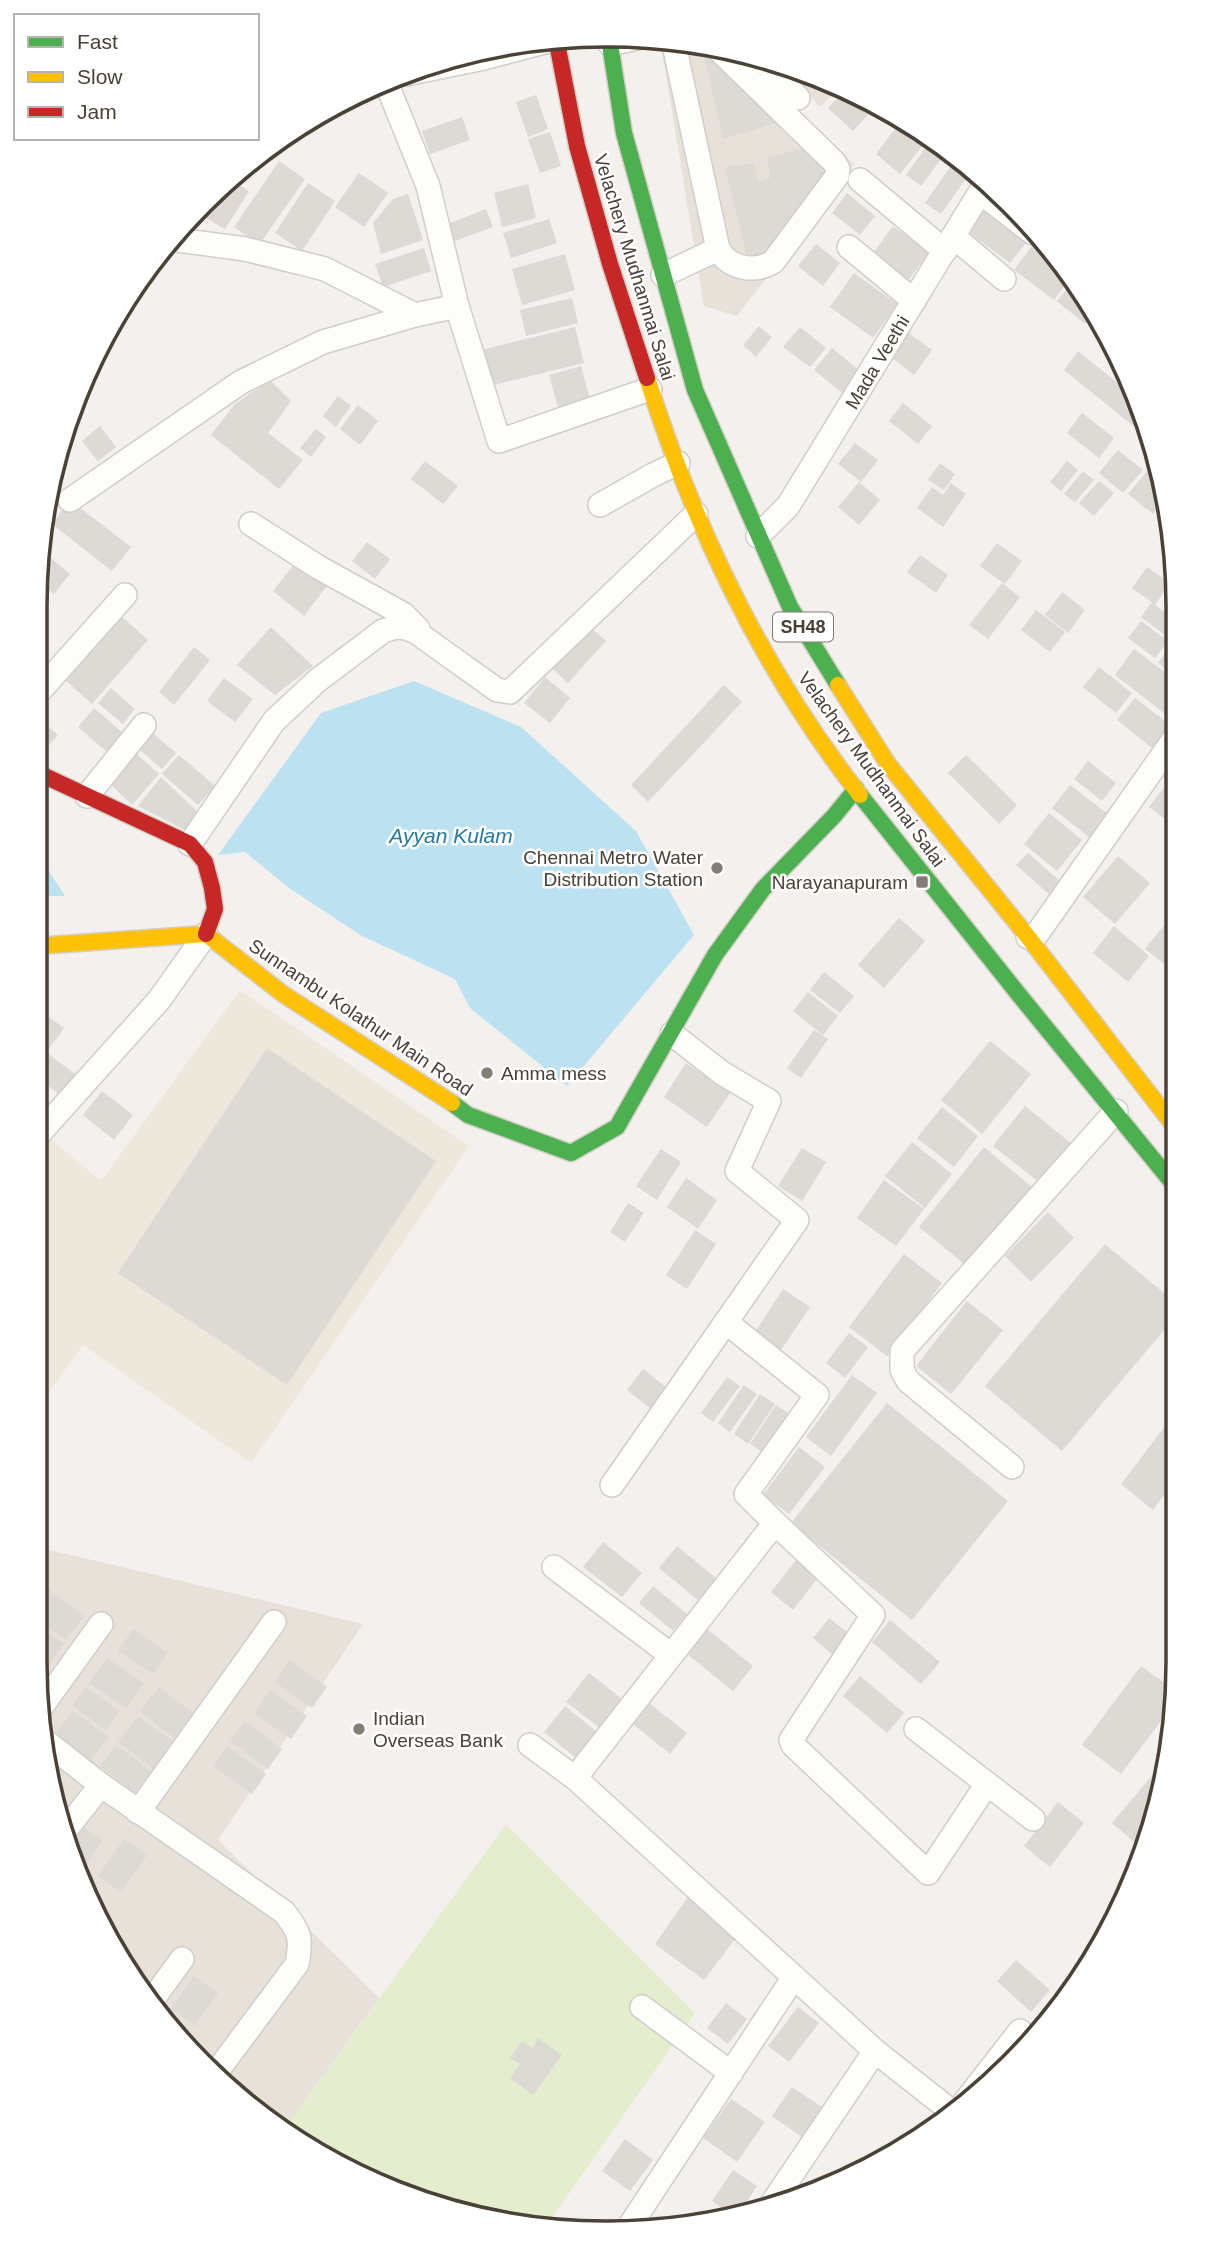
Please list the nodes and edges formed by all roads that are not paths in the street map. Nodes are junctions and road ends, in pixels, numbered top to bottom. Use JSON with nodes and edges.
{"nodes":[{"id":1,"x":611,"y":47,"type":"edge"},
{"id":2,"x":558,"y":49,"type":"edge"},
{"id":3,"x":676,"y":52,"type":"edge"},
{"id":4,"x":731,"y":61,"type":"edge"},
{"id":5,"x":775,"y":73,"type":"edge"},
{"id":6,"x":390,"y":91,"type":"edge"},
{"id":7,"x":797,"y":99,"type":"dead end"},
{"id":8,"x":860,"y":180,"type":"dead end"},
{"id":9,"x":981,"y":192,"type":"edge"},
{"id":10,"x":184,"y":241,"type":"edge"},
{"id":11,"x":949,"y":244,"type":"junction"},
{"id":12,"x":849,"y":247,"type":"dead end"},
{"id":13,"x":718,"y":249,"type":"junction"},
{"id":14,"x":663,"y":275,"type":"junction"},
{"id":15,"x":1004,"y":279,"type":"dead end"},
{"id":16,"x":914,"y":301,"type":"junction"},
{"id":17,"x":457,"y":306,"type":"junction"},
{"id":18,"x":415,"y":315,"type":"junction"},
{"id":19,"x":650,"y":389,"type":"junction"},
{"id":20,"x":678,"y":463,"type":"junction"},
{"id":21,"x":70,"y":500,"type":"dead end"},
{"id":22,"x":600,"y":505,"type":"dead end"},
{"id":23,"x":696,"y":514,"type":"junction"},
{"id":24,"x":251,"y":524,"type":"dead end"},
{"id":25,"x":758,"y":536,"type":"junction"},
{"id":26,"x":125,"y":595,"type":"dead end"},
{"id":27,"x":424,"y":638,"type":"junction"},
{"id":28,"x":47,"y":683,"type":"edge"},
{"id":29,"x":144,"y":725,"type":"dead end"},
{"id":30,"x":1166,"y":755,"type":"edge"},
{"id":31,"x":47,"y":777,"type":"edge"},
{"id":32,"x":856,"y":789,"type":"junction"},
{"id":33,"x":87,"y":796,"type":"junction"},
{"id":34,"x":190,"y":844,"type":"junction"},
{"id":35,"x":206,"y":934,"type":"junction"},
{"id":36,"x":1028,"y":937,"type":"junction"},
{"id":37,"x":47,"y":945,"type":"edge"},
{"id":38,"x":672,"y":1034,"type":"junction"},
{"id":39,"x":1116,"y":1111,"type":"junction"},
{"id":40,"x":1166,"y":1116,"type":"edge"},
{"id":41,"x":47,"y":1125,"type":"edge"},
{"id":42,"x":1166,"y":1175,"type":"edge"},
{"id":43,"x":726,"y":1322,"type":"junction"},
{"id":44,"x":1012,"y":1466,"type":"dead end"},
{"id":45,"x":612,"y":1485,"type":"dead end"},
{"id":46,"x":775,"y":1524,"type":"junction"},
{"id":47,"x":554,"y":1567,"type":"dead end"},
{"id":48,"x":274,"y":1622,"type":"dead end"},
{"id":49,"x":101,"y":1624,"type":"dead end"},
{"id":50,"x":671,"y":1655,"type":"junction"},
{"id":51,"x":48,"y":1698,"type":"edge"},
{"id":52,"x":916,"y":1729,"type":"dead end"},
{"id":53,"x":530,"y":1745,"type":"dead end"},
{"id":54,"x":54,"y":1748,"type":"edge"},
{"id":55,"x":575,"y":1778,"type":"junction"},
{"id":56,"x":987,"y":1784,"type":"junction"},
{"id":57,"x":101,"y":1785,"type":"junction"},
{"id":58,"x":138,"y":1812,"type":"junction"},
{"id":59,"x":1033,"y":1819,"type":"dead end"},
{"id":60,"x":71,"y":1823,"type":"edge"},
{"id":61,"x":182,"y":1959,"type":"dead end"},
{"id":62,"x":794,"y":1977,"type":"junction"},
{"id":63,"x":157,"y":1993,"type":"edge"},
{"id":64,"x":642,"y":2007,"type":"dead end"},
{"id":65,"x":1020,"y":2031,"type":"dead end"},
{"id":66,"x":874,"y":2051,"type":"junction"},
{"id":67,"x":994,"y":2064,"type":"edge"},
{"id":68,"x":221,"y":2066,"type":"edge"},
{"id":69,"x":732,"y":2073,"type":"junction"},
{"id":70,"x":945,"y":2106,"type":"edge"},
{"id":71,"x":779,"y":2193,"type":"edge"},
{"id":72,"x":633,"y":2220,"type":"edge"}],
"edges":[{"from":1,"to":14,"type":"main road","name":"Velachery Mudhanmai Salai","number":"SH48"},
{"from":2,"to":19,"type":"main road","name":"Velachery Mudhanmai Salai","number":"SH48"},
{"from":3,"to":13,"type":"street"},
{"from":4,"to":13,"type":"street"},
{"from":5,"to":7,"type":"street"},
{"from":6,"to":17,"type":"street"},
{"from":8,"to":11,"type":"street"},
{"from":9,"to":11,"type":"street","name":"Mada Veethi"},
{"from":10,"to":18,"type":"street"},
{"from":11,"to":15,"type":"street"},
{"from":11,"to":16,"type":"street","name":"Mada Veethi"},
{"from":12,"to":16,"type":"street"},
{"from":13,"to":14,"type":"street"},
{"from":14,"to":25,"type":"main road","name":"Velachery Mudhanmai Salai","number":"SH48"},
{"from":16,"to":25,"type":"street","name":"Mada Veethi"},
{"from":17,"to":18,"type":"street"},
{"from":17,"to":19,"type":"street"},
{"from":18,"to":21,"type":"street"},
{"from":19,"to":20,"type":"main road","name":"Velachery Mudhanmai Salai","number":"SH48"},
{"from":20,"to":22,"type":"street"},
{"from":20,"to":23,"type":"main road","name":"Velachery Mudhanmai Salai","number":"SH48"},
{"from":23,"to":27,"type":"street"},
{"from":23,"to":32,"type":"main road","name":"Velachery Mudhanmai Salai","number":"SH48"},
{"from":24,"to":27,"type":"street"},
{"from":25,"to":36,"type":"main road","name":"Velachery Mudhanmai Salai","number":"SH48"},
{"from":26,"to":28,"type":"street"},
{"from":27,"to":34,"type":"street"},
{"from":29,"to":33,"type":"street"},
{"from":30,"to":36,"type":"street"},
{"from":31,"to":33,"type":"main road"},
{"from":32,"to":38,"type":"main road","name":"Sunnambu Kolathur Main Road"},
{"from":32,"to":39,"type":"main road","name":"Velachery Mudhanmai Salai","number":"SH48"},
{"from":33,"to":34,"type":"main road"},
{"from":34,"to":35,"type":"main road"},
{"from":35,"to":37,"type":"main road"},
{"from":35,"to":38,"type":"main road","name":"Sunnambu Kolathur Main Road"},
{"from":35,"to":41,"type":"street"},
{"from":36,"to":40,"type":"main road","name":"Velachery Mudhanmai Salai","number":"SH48"},
{"from":38,"to":43,"type":"street"},
{"from":39,"to":42,"type":"main road","name":"Velachery Mudhanmai Salai","number":"SH48"},
{"from":39,"to":44,"type":"street"},
{"from":43,"to":45,"type":"street"},
{"from":43,"to":46,"type":"street"},
{"from":46,"to":50,"type":"street"},
{"from":46,"to":56,"type":"street"},
{"from":47,"to":50,"type":"street"},
{"from":48,"to":58,"type":"street"},
{"from":49,"to":51,"type":"street"},
{"from":50,"to":55,"type":"street"},
{"from":52,"to":56,"type":"street"},
{"from":53,"to":55,"type":"street"},
{"from":54,"to":57,"type":"street"},
{"from":55,"to":62,"type":"street"},
{"from":56,"to":59,"type":"street"},
{"from":57,"to":58,"type":"street"},
{"from":57,"to":60,"type":"street"},
{"from":58,"to":68,"type":"street"},
{"from":61,"to":63,"type":"street"},
{"from":62,"to":66,"type":"street"},
{"from":62,"to":69,"type":"street"},
{"from":64,"to":69,"type":"street"},
{"from":65,"to":67,"type":"street"},
{"from":66,"to":70,"type":"street"},
{"from":66,"to":71,"type":"street"},
{"from":69,"to":72,"type":"street"}]}
